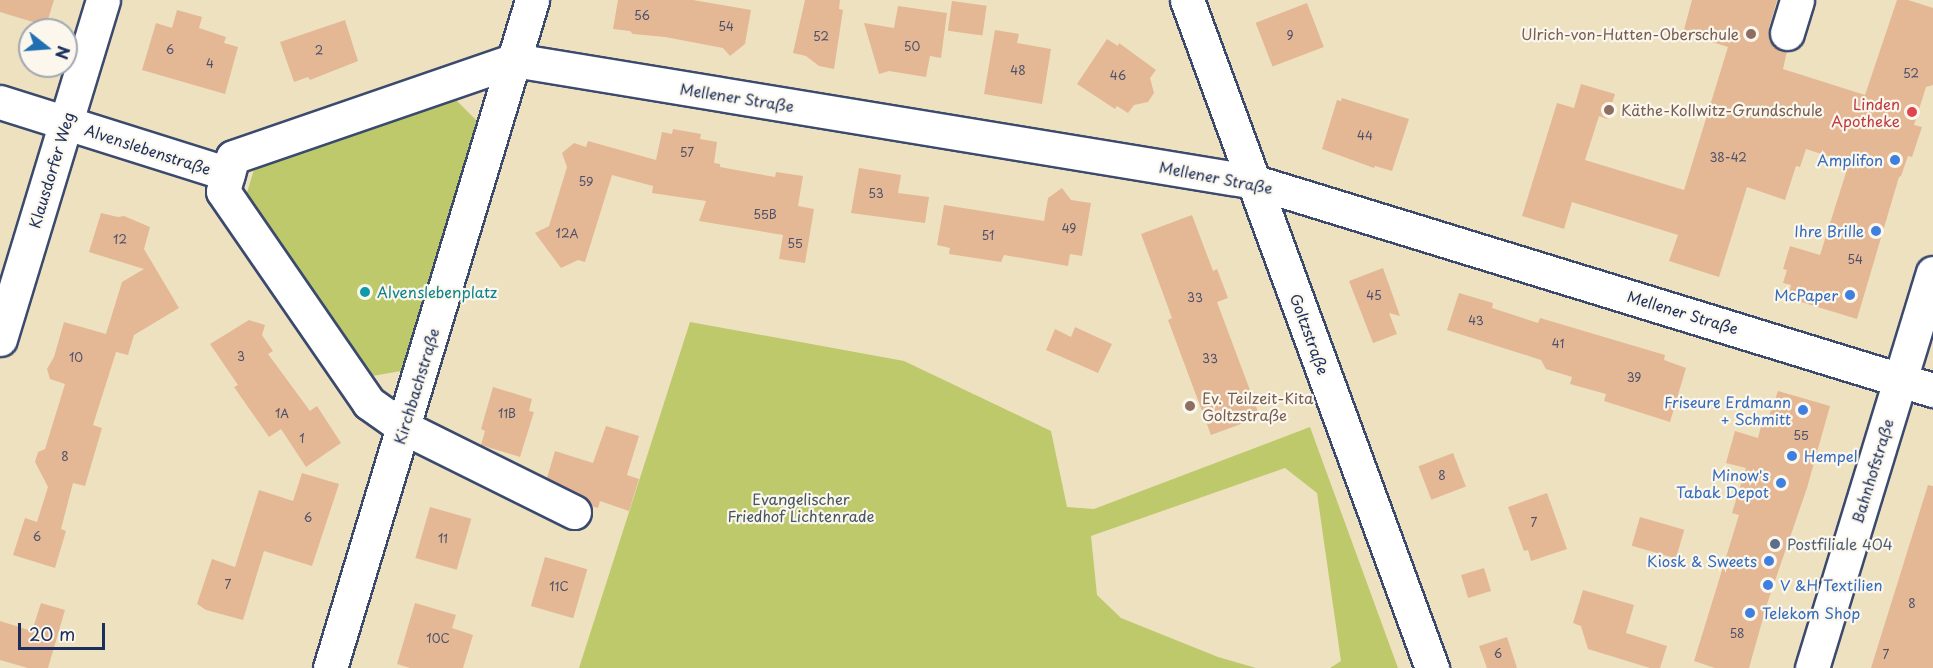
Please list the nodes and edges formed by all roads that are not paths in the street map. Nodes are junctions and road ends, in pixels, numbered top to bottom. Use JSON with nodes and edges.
{"nodes":[{"id":1,"x":103,"y":0,"type":"edge"},
{"id":2,"x":532,"y":0,"type":"edge"},
{"id":3,"x":1187,"y":0,"type":"edge"},
{"id":4,"x":1797,"y":0,"type":"edge"},
{"id":5,"x":1787,"y":33,"type":"dead end"},
{"id":6,"x":514,"y":60,"type":"junction"},
{"id":7,"x":0,"y":102,"type":"edge"},
{"id":8,"x":66,"y":122,"type":"junction"},
{"id":9,"x":228,"y":174,"type":"junction"},
{"id":10,"x":1255,"y":182,"type":"junction"},
{"id":11,"x":1933,"y":273,"type":"edge"},
{"id":12,"x":0,"y":339,"type":"edge"},
{"id":13,"x":1900,"y":380,"type":"junction"},
{"id":14,"x":1933,"y":390,"type":"edge"},
{"id":15,"x":403,"y":427,"type":"junction"},
{"id":16,"x":574,"y":512,"type":"dead end"},
{"id":17,"x":330,"y":668,"type":"edge"},
{"id":18,"x":1432,"y":668,"type":"edge"},
{"id":19,"x":1812,"y":668,"type":"edge"}],
"edges":[{"from":1,"to":8,"type":"street","name":"Klausdorfer Weg"},
{"from":2,"to":6,"type":"street","name":"Kirchbachstraße"},
{"from":3,"to":10,"type":"street","name":"Goltzstraße"},
{"from":4,"to":5,"type":"street"},
{"from":6,"to":9,"type":"street"},
{"from":6,"to":10,"type":"street","name":"Mellener Straße"},
{"from":6,"to":15,"type":"street","name":"Kirchbachstraße"},
{"from":7,"to":8,"type":"street","name":"Alvenslebenstraße"},
{"from":8,"to":9,"type":"street","name":"Alvenslebenstraße"},
{"from":8,"to":12,"type":"street","name":"Klausdorfer Weg"},
{"from":9,"to":15,"type":"street"},
{"from":10,"to":13,"type":"street","name":"Mellener Straße"},
{"from":10,"to":18,"type":"street","name":"Goltzstraße"},
{"from":11,"to":13,"type":"street","name":"Bahnhofstraße"},
{"from":13,"to":14,"type":"street","name":"Mellener Straße"},
{"from":13,"to":19,"type":"street","name":"Bahnhofstraße"},
{"from":15,"to":16,"type":"street"},
{"from":15,"to":17,"type":"street","name":"Kirchbachstraße"}]}
